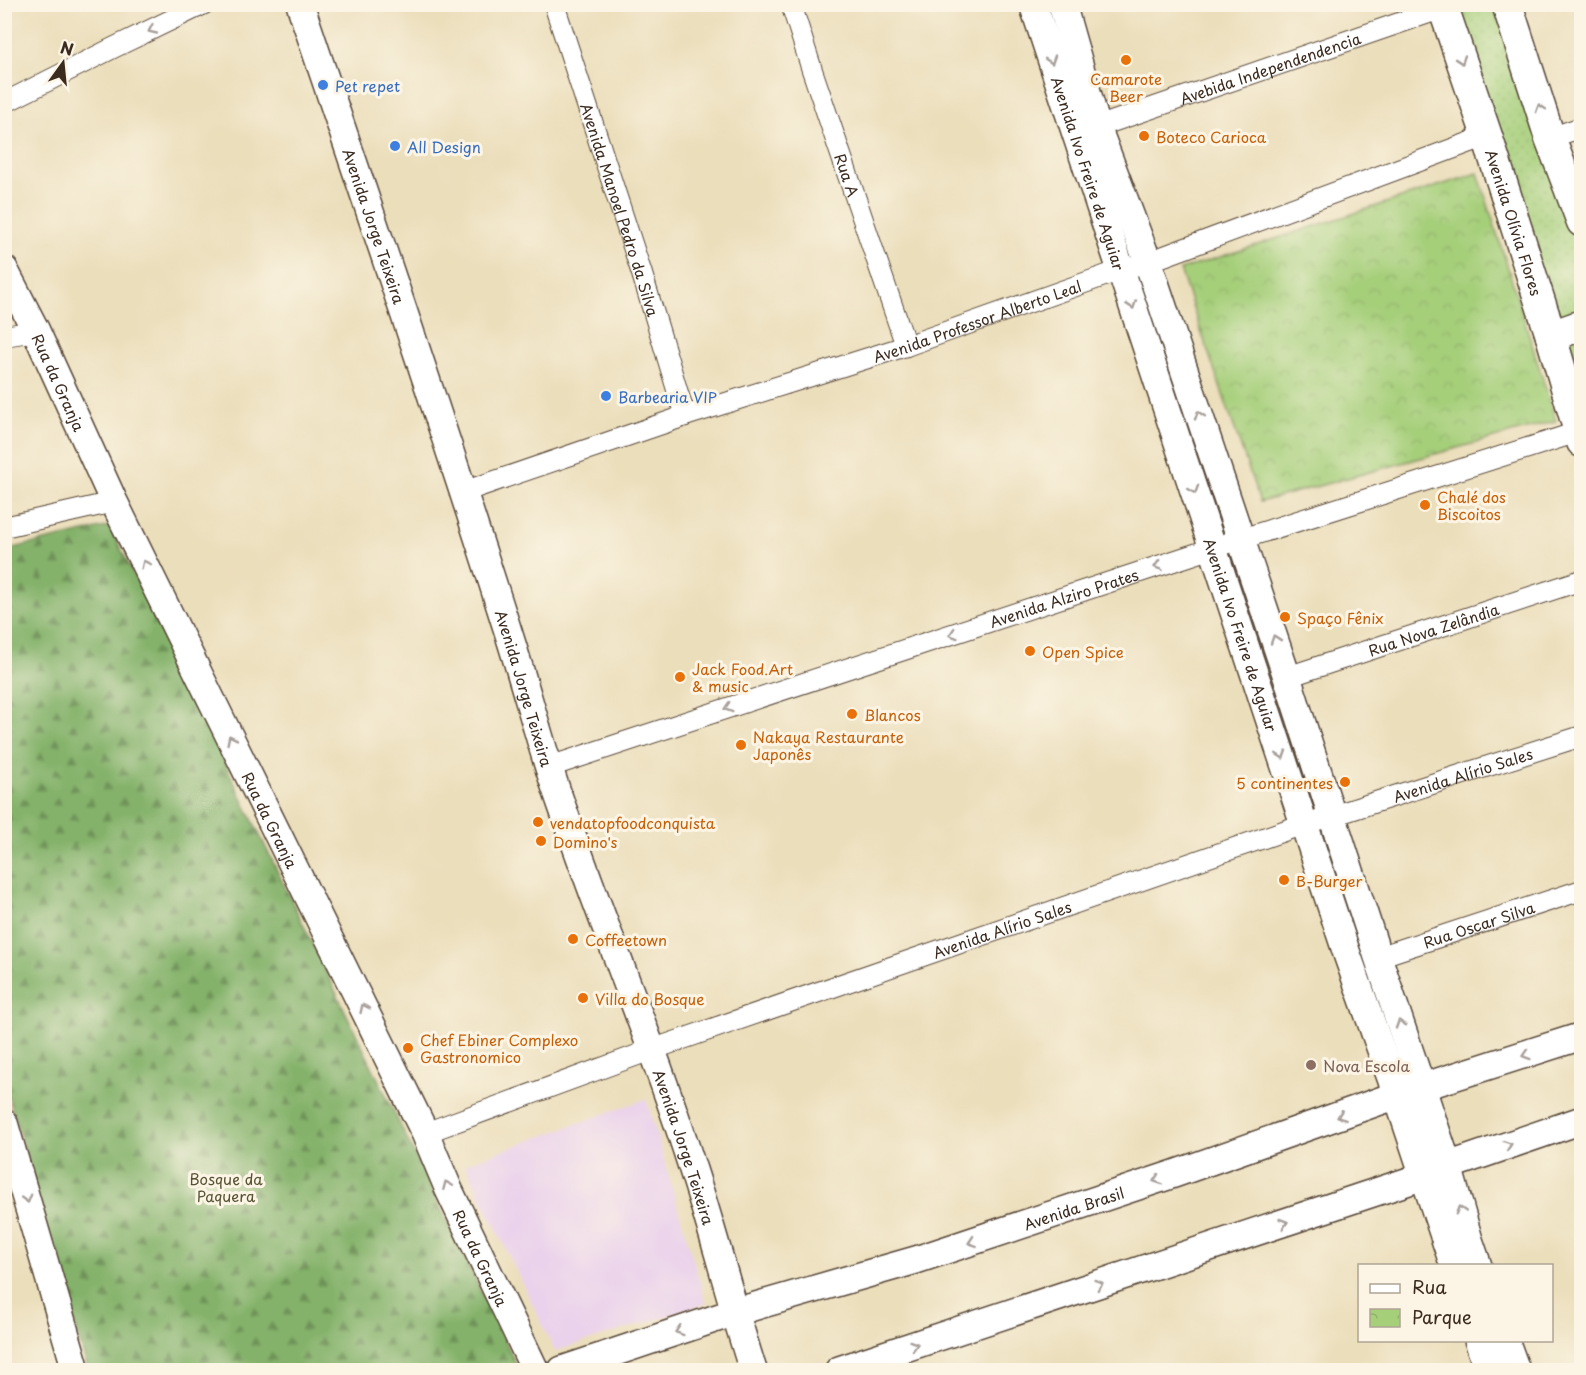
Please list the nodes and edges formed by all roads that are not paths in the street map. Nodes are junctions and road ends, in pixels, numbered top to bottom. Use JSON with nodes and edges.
{"nodes":[{"id":1,"x":204,"y":4,"type":"edge"},
{"id":2,"x":300,"y":4,"type":"edge"},
{"id":3,"x":554,"y":4,"type":"edge"},
{"id":4,"x":791,"y":4,"type":"edge"},
{"id":5,"x":1033,"y":4,"type":"edge"},
{"id":6,"x":1062,"y":4,"type":"edge"},
{"id":7,"x":1507,"y":4,"type":"edge"},
{"id":8,"x":1443,"y":6,"type":"edge"},
{"id":9,"x":4,"y":103,"type":"edge"},
{"id":10,"x":1097,"y":127,"type":"junction"},
{"id":11,"x":1581,"y":127,"type":"edge"},
{"id":12,"x":1487,"y":136,"type":"junction"},
{"id":13,"x":1550,"y":138,"type":"junction"},
{"id":14,"x":1581,"y":222,"type":"edge"},
{"id":15,"x":1148,"y":262,"type":"junction"},
{"id":16,"x":4,"y":269,"type":"edge"},
{"id":17,"x":1120,"y":270,"type":"junction"},
{"id":18,"x":1581,"y":325,"type":"edge"},
{"id":19,"x":36,"y":331,"type":"junction"},
{"id":20,"x":4,"y":336,"type":"edge"},
{"id":21,"x":1551,"y":336,"type":"junction"},
{"id":22,"x":906,"y":346,"type":"junction"},
{"id":23,"x":1573,"y":374,"type":"edge"},
{"id":24,"x":685,"y":416,"type":"junction"},
{"id":25,"x":1580,"y":437,"type":"edge"},
{"id":26,"x":463,"y":492,"type":"junction"},
{"id":27,"x":114,"y":502,"type":"junction"},
{"id":28,"x":4,"y":527,"type":"edge"},
{"id":29,"x":1241,"y":540,"type":"junction"},
{"id":30,"x":1213,"y":548,"type":"junction"},
{"id":31,"x":1581,"y":580,"type":"edge"},
{"id":32,"x":1287,"y":677,"type":"junction"},
{"id":33,"x":1581,"y":736,"type":"edge"},
{"id":34,"x":549,"y":767,"type":"junction"},
{"id":35,"x":1332,"y":816,"type":"junction"},
{"id":36,"x":1304,"y":824,"type":"junction"},
{"id":37,"x":1581,"y":890,"type":"edge"},
{"id":38,"x":1378,"y":957,"type":"junction"},
{"id":39,"x":1581,"y":1036,"type":"edge"},
{"id":40,"x":651,"y":1050,"type":"junction"},
{"id":41,"x":1409,"y":1092,"type":"junction"},
{"id":42,"x":1581,"y":1120,"type":"edge"},
{"id":43,"x":425,"y":1133,"type":"junction"},
{"id":44,"x":6,"y":1134,"type":"edge"},
{"id":45,"x":1436,"y":1171,"type":"junction"},
{"id":46,"x":1454,"y":1264,"type":"edge"},
{"id":47,"x":1477,"y":1264,"type":"edge"},
{"id":48,"x":735,"y":1312,"type":"junction"},
{"id":49,"x":1478,"y":1342,"type":"edge"},
{"id":50,"x":1505,"y":1342,"type":"edge"},
{"id":51,"x":76,"y":1371,"type":"edge"},
{"id":52,"x":535,"y":1371,"type":"edge"},
{"id":53,"x":562,"y":1371,"type":"edge"},
{"id":54,"x":753,"y":1371,"type":"edge"},
{"id":55,"x":839,"y":1371,"type":"edge"},
{"id":56,"x":1488,"y":1371,"type":"edge"},
{"id":57,"x":1516,"y":1371,"type":"edge"}],
"edges":[{"from":1,"to":9,"type":"street","one_way":true},
{"from":2,"to":26,"type":"street","name":"Avenida Jorge Teixeira"},
{"from":3,"to":24,"type":"street","name":"Avenida Manoel Pedro da Silva"},
{"from":4,"to":22,"type":"street","name":"Rua A"},
{"from":5,"to":17,"type":"street","name":"Avenida Ivo Freire de Aguiar","one_way":true},
{"from":6,"to":10,"type":"street","name":"Avenida Ivo Freire de Aguiar"},
{"from":13,"to":7,"type":"main road","one_way":true},
{"from":8,"to":10,"type":"street","name":"Avebida Independendencia"},
{"from":8,"to":12,"type":"main road","name":"Avenida Olívia Flores","one_way":true},
{"from":10,"to":15,"type":"street","name":"Avenida Ivo Freire de Aguiar"},
{"from":11,"to":13,"type":"street"},
{"from":12,"to":15,"type":"street","name":"Avenida Professor Alberto Leal"},
{"from":12,"to":21,"type":"main road","name":"Avenida Olívia Flores"},
{"from":13,"to":14,"type":"main road"},
{"from":15,"to":17,"type":"street","name":"Avenida Professor Alberto Leal"},
{"from":29,"to":15,"type":"street","name":"Avenida Ivo Freire de Aguiar","one_way":true},
{"from":16,"to":19,"type":"street","name":"Rua da Granja"},
{"from":17,"to":22,"type":"street","name":"Avenida Professor Alberto Leal"},
{"from":17,"to":30,"type":"street","name":"Avenida Ivo Freire de Aguiar","one_way":true},
{"from":18,"to":21,"type":"main road"},
{"from":19,"to":20,"type":"street"},
{"from":19,"to":27,"type":"street","name":"Rua da Granja"},
{"from":21,"to":23,"type":"main road","name":"Avenida Olívia Flores"},
{"from":22,"to":24,"type":"street","name":"Avenida Professor Alberto Leal"},
{"from":23,"to":25,"type":"main road","name":"Avenida Olívia Flores"},
{"from":24,"to":26,"type":"street","name":"Avenida Professor Alberto Leal"},
{"from":25,"to":29,"type":"street","name":"Avenida Alziro Prates"},
{"from":26,"to":34,"type":"street","name":"Avenida Jorge Teixeira"},
{"from":27,"to":28,"type":"street"},
{"from":43,"to":27,"type":"street","name":"Rua da Granja","one_way":true},
{"from":29,"to":30,"type":"street","name":"Avenida Alziro Prates"},
{"from":32,"to":29,"type":"street","name":"Avenida Ivo Freire de Aguiar","one_way":true},
{"from":30,"to":34,"type":"street","name":"Avenida Alziro Prates","one_way":true},
{"from":30,"to":36,"type":"street","name":"Avenida Ivo Freire de Aguiar","one_way":true},
{"from":31,"to":32,"type":"street","name":"Rua Nova Zelândia"},
{"from":32,"to":35,"type":"street","name":"Avenida Ivo Freire de Aguiar"},
{"from":33,"to":35,"type":"street","name":"Avenida Alírio Sales"},
{"from":34,"to":40,"type":"street","name":"Avenida Jorge Teixeira"},
{"from":35,"to":36,"type":"street","name":"Avenida Alírio Sales"},
{"from":35,"to":38,"type":"street","name":"Avenida Ivo Freire de Aguiar"},
{"from":36,"to":40,"type":"street","name":"Avenida Alírio Sales"},
{"from":36,"to":41,"type":"street","name":"Avenida Ivo Freire de Aguiar"},
{"from":37,"to":38,"type":"street","name":"Rua Oscar Silva"},
{"from":41,"to":38,"type":"street","name":"Avenida Ivo Freire de Aguiar","one_way":true},
{"from":39,"to":41,"type":"street","name":"Avenida Brasil","one_way":true},
{"from":40,"to":43,"type":"street","name":"Avenida Alírio Sales"},
{"from":40,"to":48,"type":"street","name":"Avenida Jorge Teixeira"},
{"from":41,"to":45,"type":"street","name":"Avenida Ivo Freire de Aguiar"},
{"from":41,"to":48,"type":"street","name":"Avenida Brasil","one_way":true},
{"from":45,"to":42,"type":"street","one_way":true},
{"from":52,"to":43,"type":"street","name":"Rua da Granja","one_way":true},
{"from":44,"to":51,"type":"street","one_way":true},
{"from":45,"to":46,"type":"street","name":"Avenida Ivo Freire de Aguiar"},
{"from":47,"to":45,"type":"street","name":"Avenida Ivo Freire de Aguiar","one_way":true},
{"from":55,"to":45,"type":"street","one_way":true},
{"from":48,"to":53,"type":"street","name":"Avenida Brasil","one_way":true},
{"from":48,"to":54,"type":"street","name":"Avenida Jorge Teixeira"},
{"from":49,"to":56,"type":"street"},
{"from":50,"to":57,"type":"street"}]}
